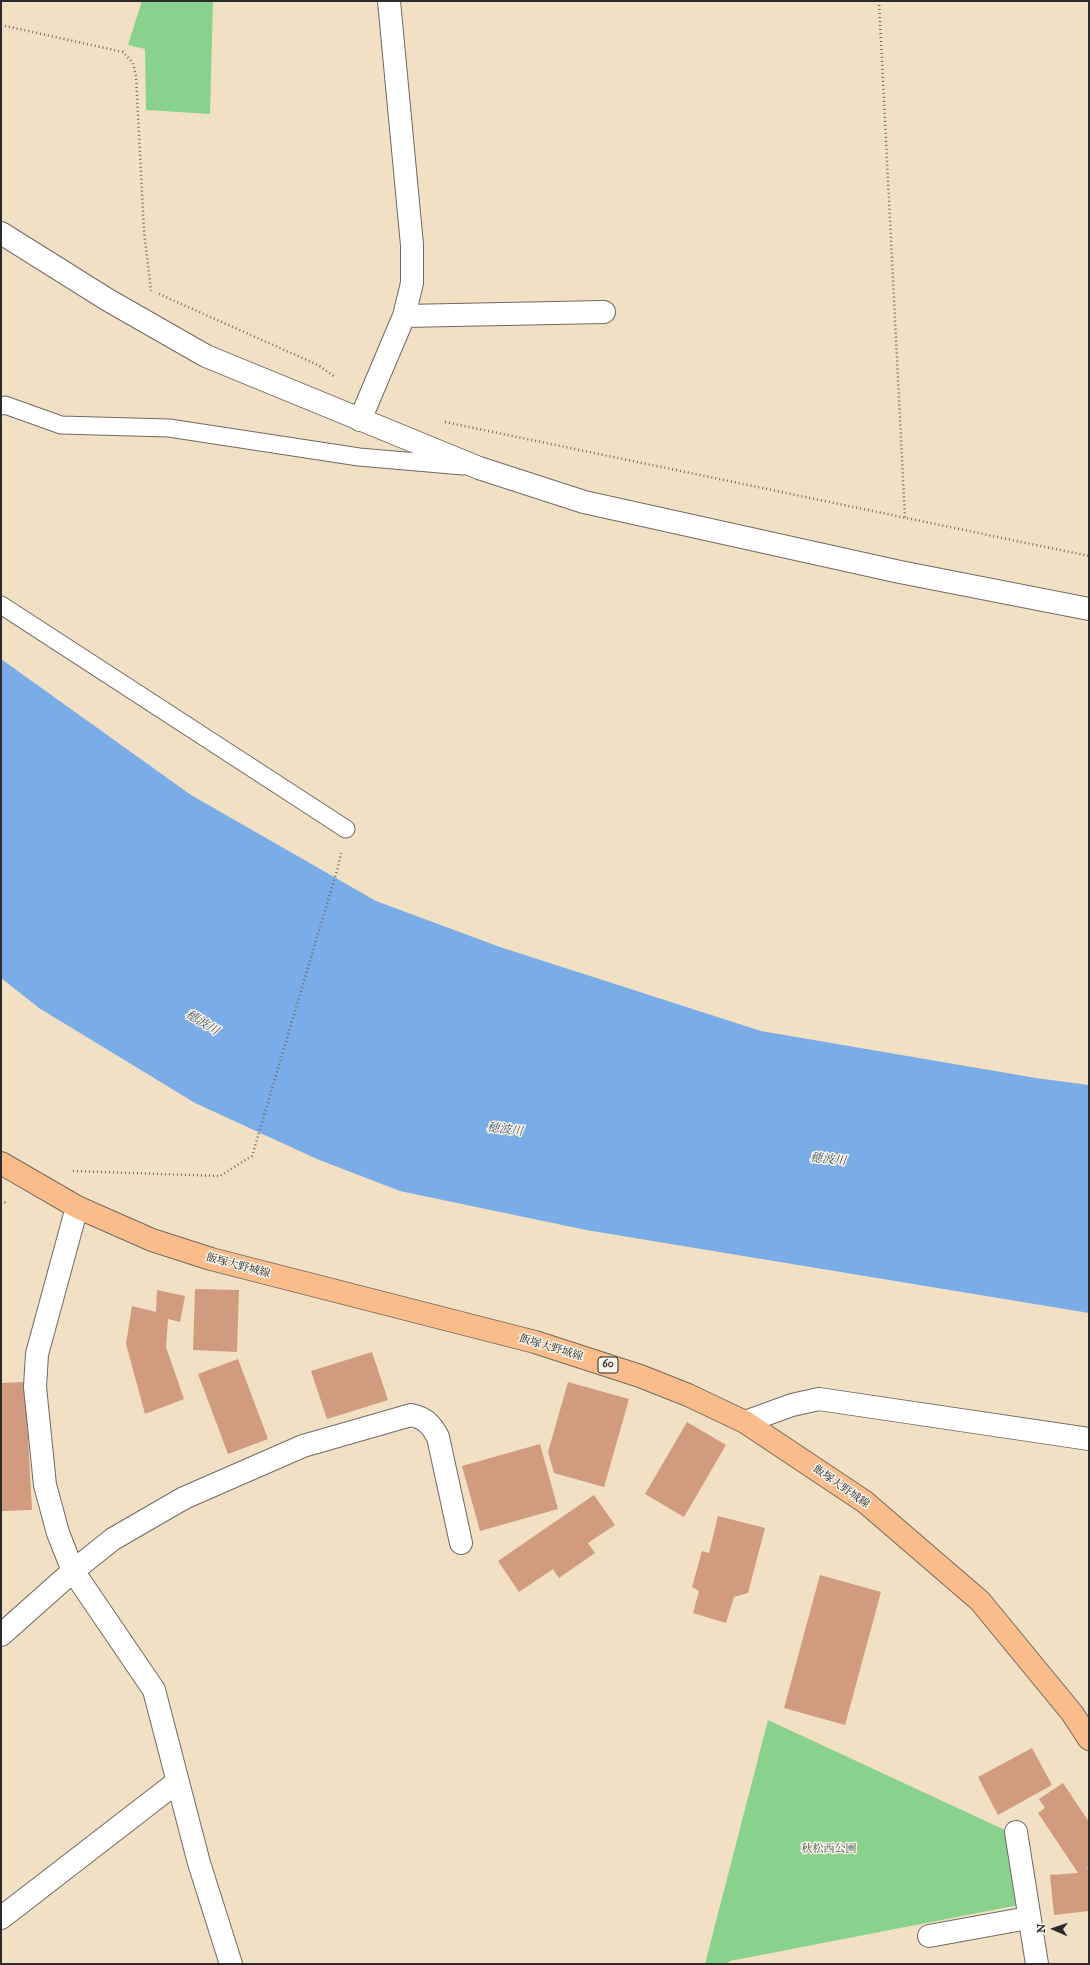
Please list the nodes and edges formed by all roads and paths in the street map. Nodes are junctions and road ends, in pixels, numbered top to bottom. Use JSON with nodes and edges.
{"nodes":[{"id":1,"x":389,"y":1,"type":"edge"},
{"id":2,"x":879,"y":1,"type":"edge"},
{"id":3,"x":1,"y":25,"type":"edge"},
{"id":4,"x":1,"y":233,"type":"edge"},
{"id":5,"x":604,"y":312,"type":"dead end"},
{"id":6,"x":404,"y":316,"type":"junction"},
{"id":7,"x":1,"y":406,"type":"edge"},
{"id":8,"x":362,"y":414,"type":"junction"},
{"id":9,"x":442,"y":422,"type":"dead end"},
{"id":10,"x":479,"y":468,"type":"junction"},
{"id":11,"x":905,"y":518,"type":"junction"},
{"id":12,"x":1089,"y":556,"type":"edge"},
{"id":13,"x":1,"y":604,"type":"edge"},
{"id":14,"x":1089,"y":609,"type":"edge"},
{"id":15,"x":346,"y":829,"type":"dead end"},
{"id":16,"x":338,"y":867,"type":"dead end"},
{"id":17,"x":1,"y":1163,"type":"edge"},
{"id":18,"x":69,"y":1171,"type":"dead end"},
{"id":19,"x":1,"y":1200,"type":"edge"},
{"id":20,"x":6,"y":1203,"type":"dead end"},
{"id":21,"x":77,"y":1207,"type":"junction"},
{"id":22,"x":745,"y":1422,"type":"junction"},
{"id":23,"x":1089,"y":1439,"type":"edge"},
{"id":24,"x":461,"y":1543,"type":"dead end"},
{"id":25,"x":73,"y":1571,"type":"junction"},
{"id":26,"x":1,"y":1635,"type":"edge"},
{"id":27,"x":1089,"y":1739,"type":"edge"},
{"id":28,"x":177,"y":1782,"type":"junction"},
{"id":29,"x":1016,"y":1832,"type":"dead end"},
{"id":30,"x":1,"y":1918,"type":"edge"},
{"id":31,"x":1028,"y":1918,"type":"junction"},
{"id":32,"x":929,"y":1936,"type":"dead end"},
{"id":33,"x":231,"y":1964,"type":"edge"},
{"id":34,"x":1037,"y":1964,"type":"edge"}],
"edges":[{"from":1,"to":6,"type":"street"},
{"from":2,"to":11,"type":"path"},
{"from":3,"to":8,"type":"path"},
{"from":4,"to":8,"type":"street"},
{"from":5,"to":6,"type":"street"},
{"from":6,"to":8,"type":"street"},
{"from":7,"to":10,"type":"lane"},
{"from":8,"to":10,"type":"street"},
{"from":9,"to":11,"type":"path"},
{"from":10,"to":14,"type":"street"},
{"from":11,"to":12,"type":"path"},
{"from":13,"to":15,"type":"lane"},
{"from":16,"to":18,"type":"path"},
{"from":17,"to":21,"type":"main road","name":"飯塚大野城線","number":"60"},
{"from":19,"to":20,"type":"path"},
{"from":21,"to":22,"type":"main road","name":"飯塚大野城線","number":"60"},
{"from":21,"to":25,"type":"street"},
{"from":22,"to":23,"type":"street"},
{"from":22,"to":27,"type":"main road","name":"飯塚大野城線","number":"60"},
{"from":24,"to":25,"type":"street"},
{"from":25,"to":26,"type":"street"},
{"from":25,"to":28,"type":"street"},
{"from":28,"to":30,"type":"street"},
{"from":28,"to":33,"type":"street"},
{"from":29,"to":31,"type":"street"},
{"from":31,"to":32,"type":"street"},
{"from":31,"to":34,"type":"street"}]}
